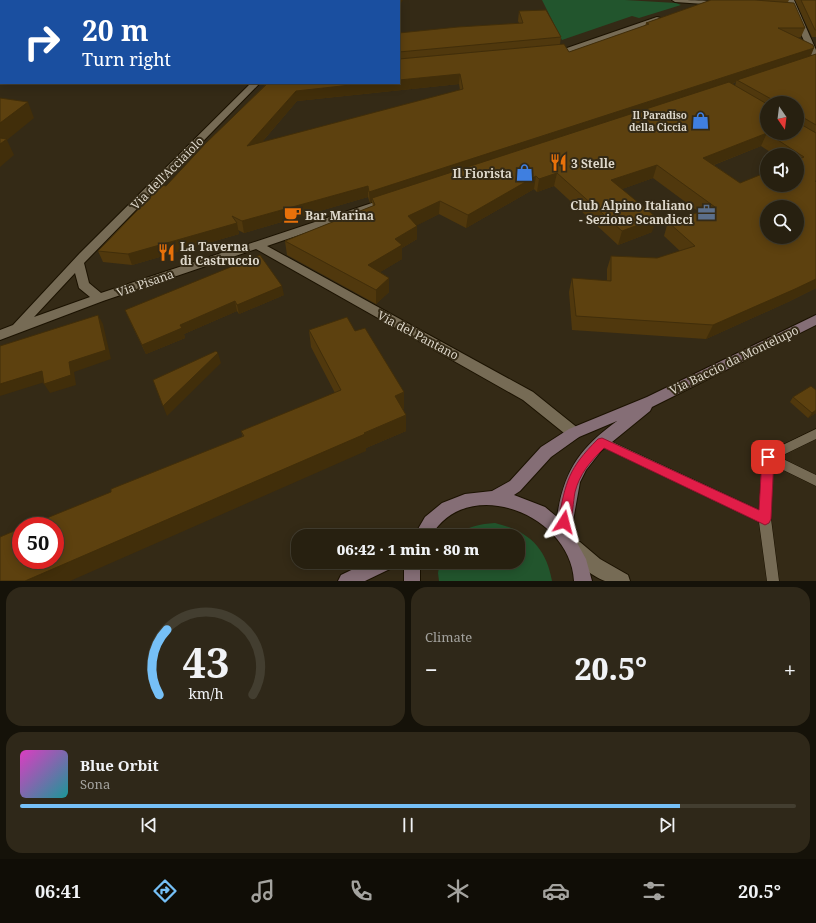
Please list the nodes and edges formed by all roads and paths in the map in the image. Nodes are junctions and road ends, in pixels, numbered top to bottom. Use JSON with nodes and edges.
{"nodes":[{"id":1,"x":675,"y":0,"type":"edge"},
{"id":2,"x":790,"y":0,"type":"edge"},
{"id":3,"x":709,"y":3,"type":"junction"},
{"id":4,"x":725,"y":4,"type":"edge"},
{"id":5,"x":786,"y":8,"type":"edge"},
{"id":6,"x":794,"y":9,"type":"junction"},
{"id":7,"x":687,"y":10,"type":"edge"},
{"id":8,"x":672,"y":15,"type":"edge"},
{"id":9,"x":543,"y":53,"type":"edge"},
{"id":10,"x":816,"y":59,"type":"edge"},
{"id":11,"x":805,"y":63,"type":"edge"},
{"id":12,"x":255,"y":84,"type":"edge"},
{"id":13,"x":395,"y":199,"type":"edge"},
{"id":14,"x":257,"y":245,"type":"junction"},
{"id":15,"x":78,"y":263,"type":"junction"},
{"id":16,"x":99,"y":298,"type":"junction"},
{"id":17,"x":816,"y":320,"type":"edge"},
{"id":18,"x":17,"y":329,"type":"junction"},
{"id":19,"x":0,"y":335,"type":"edge"},
{"id":20,"x":652,"y":401,"type":"junction"},
{"id":21,"x":574,"y":433,"type":"junction"},
{"id":22,"x":816,"y":434,"type":"edge"},
{"id":23,"x":602,"y":442,"type":"junction"},
{"id":24,"x":768,"y":457,"type":"junction"},
{"id":25,"x":816,"y":481,"type":"edge"},
{"id":26,"x":496,"y":497,"type":"junction"},
{"id":27,"x":765,"y":519,"type":"junction"},
{"id":28,"x":427,"y":529,"type":"edge"},
{"id":29,"x":563,"y":532,"type":"junction"},
{"id":30,"x":572,"y":546,"type":"junction"},
{"id":31,"x":372,"y":569,"type":"edge"},
{"id":32,"x":412,"y":569,"type":"edge"},
{"id":33,"x":347,"y":581,"type":"edge"},
{"id":34,"x":412,"y":581,"type":"edge"},
{"id":35,"x":583,"y":581,"type":"edge"},
{"id":36,"x":622,"y":581,"type":"edge"},
{"id":37,"x":773,"y":581,"type":"edge"}],
"edges":[{"from":1,"to":3,"type":"street"},
{"from":2,"to":6,"type":"street"},
{"from":3,"to":4,"type":"street"},
{"from":3,"to":7,"type":"street"},
{"from":5,"to":6,"type":"street"},
{"from":6,"to":10,"type":"street"},
{"from":8,"to":9,"type":"street"},
{"from":10,"to":11,"type":"street"},
{"from":12,"to":15,"type":"street","name":"Via dell'Acciaiolo"},
{"from":13,"to":14,"type":"street","name":"Via Pisana"},
{"from":14,"to":16,"type":"street","name":"Via Pisana"},
{"from":14,"to":21,"type":"street","name":"Via del Pantano"},
{"from":15,"to":16,"type":"street"},
{"from":15,"to":18,"type":"street","name":"Via dell'Acciaiolo"},
{"from":16,"to":18,"type":"street","name":"Via Pisana"},
{"from":17,"to":20,"type":"main road","name":"Via Baccio da Montelupo"},
{"from":18,"to":19,"type":"street","name":"Via Pisana"},
{"from":20,"to":21,"type":"main road","name":"Via Baccio da Montelupo"},
{"from":20,"to":23,"type":"main road","name":"Via Baccio da Montelupo"},
{"from":21,"to":26,"type":"main road","name":"Via Baccio da Montelupo"},
{"from":22,"to":24,"type":"lane"},
{"from":23,"to":27,"type":"lane"},
{"from":23,"to":29,"type":"main road","name":"Via Baccio da Montelupo"},
{"from":24,"to":25,"type":"lane"},
{"from":24,"to":27,"type":"lane"},
{"from":26,"to":28,"type":"main road"},
{"from":26,"to":29,"type":"main road"},
{"from":27,"to":37,"type":"lane"},
{"from":29,"to":30,"type":"main road"},
{"from":30,"to":35,"type":"main road"},
{"from":30,"to":36,"type":"street"},
{"from":31,"to":33,"type":"main road"},
{"from":32,"to":34,"type":"main road"}]}
